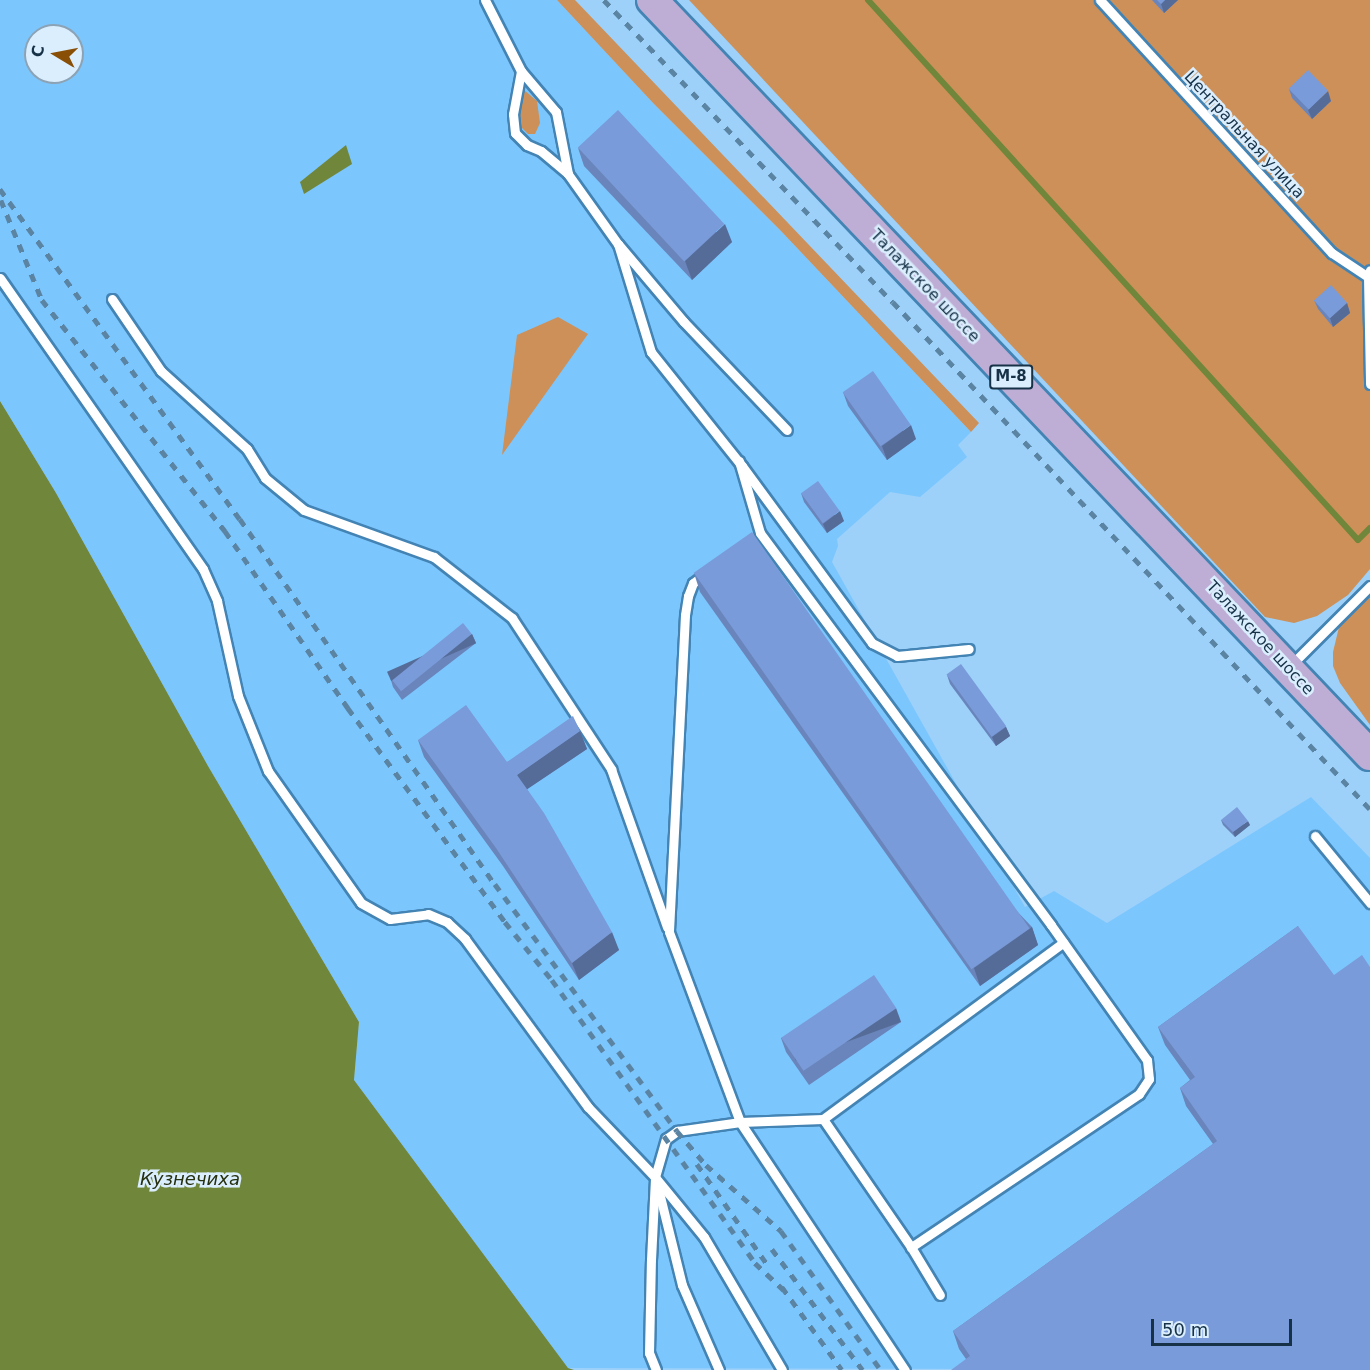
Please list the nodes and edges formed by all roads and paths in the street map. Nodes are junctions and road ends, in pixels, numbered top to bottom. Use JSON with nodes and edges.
{"nodes":[{"id":1,"x":485,"y":0,"type":"edge"},
{"id":2,"x":652,"y":0,"type":"edge"},
{"id":3,"x":1100,"y":0,"type":"edge"},
{"id":4,"x":521,"y":70,"type":"junction"},
{"id":5,"x":568,"y":174,"type":"junction"},
{"id":6,"x":618,"y":244,"type":"junction"},
{"id":7,"x":1369,"y":274,"type":"edge"},
{"id":8,"x":0,"y":278,"type":"edge"},
{"id":9,"x":112,"y":299,"type":"dead end"},
{"id":10,"x":1370,"y":384,"type":"edge"},
{"id":11,"x":786,"y":430,"type":"dead end"},
{"id":12,"x":739,"y":461,"type":"junction"},
{"id":13,"x":760,"y":533,"type":"junction"},
{"id":14,"x":752,"y":540,"type":"edge"},
{"id":15,"x":718,"y":565,"type":"edge"},
{"id":16,"x":1370,"y":586,"type":"edge"},
{"id":17,"x":969,"y":649,"type":"dead end"},
{"id":18,"x":1289,"y":668,"type":"junction"},
{"id":19,"x":1370,"y":755,"type":"edge"},
{"id":20,"x":1315,"y":836,"type":"dead end"},
{"id":21,"x":1370,"y":903,"type":"edge"},
{"id":22,"x":669,"y":932,"type":"junction"},
{"id":23,"x":1064,"y":943,"type":"junction"},
{"id":24,"x":823,"y":1119,"type":"junction"},
{"id":25,"x":740,"y":1122,"type":"junction"},
{"id":26,"x":655,"y":1177,"type":"junction"},
{"id":27,"x":911,"y":1248,"type":"junction"},
{"id":28,"x":940,"y":1295,"type":"dead end"},
{"id":29,"x":656,"y":1370,"type":"edge"},
{"id":30,"x":719,"y":1370,"type":"edge"},
{"id":31,"x":782,"y":1370,"type":"edge"},
{"id":32,"x":905,"y":1370,"type":"edge"}],
"edges":[{"from":1,"to":4,"type":"lane"},
{"from":2,"to":18,"type":"main road","name":"Талажское шоссе","number":"М-8"},
{"from":3,"to":7,"type":"lane","name":"Центральная улица"},
{"from":4,"to":5,"type":"lane"},
{"from":4,"to":5,"type":"lane"},
{"from":5,"to":6,"type":"lane"},
{"from":6,"to":11,"type":"lane"},
{"from":6,"to":12,"type":"lane"},
{"from":7,"to":10,"type":"lane"},
{"from":8,"to":26,"type":"lane"},
{"from":9,"to":22,"type":"lane"},
{"from":12,"to":13,"type":"lane"},
{"from":12,"to":17,"type":"lane"},
{"from":13,"to":14,"type":"lane"},
{"from":13,"to":23,"type":"lane"},
{"from":15,"to":22,"type":"lane"},
{"from":16,"to":18,"type":"lane"},
{"from":18,"to":19,"type":"main road","name":"Талажское шоссе","number":"М-8"},
{"from":20,"to":21,"type":"lane"},
{"from":22,"to":25,"type":"lane"},
{"from":23,"to":24,"type":"lane"},
{"from":23,"to":27,"type":"lane"},
{"from":24,"to":25,"type":"lane"},
{"from":24,"to":27,"type":"lane"},
{"from":25,"to":26,"type":"lane"},
{"from":25,"to":32,"type":"lane"},
{"from":26,"to":29,"type":"lane"},
{"from":26,"to":30,"type":"lane"},
{"from":26,"to":31,"type":"lane"},
{"from":27,"to":28,"type":"lane"}]}
